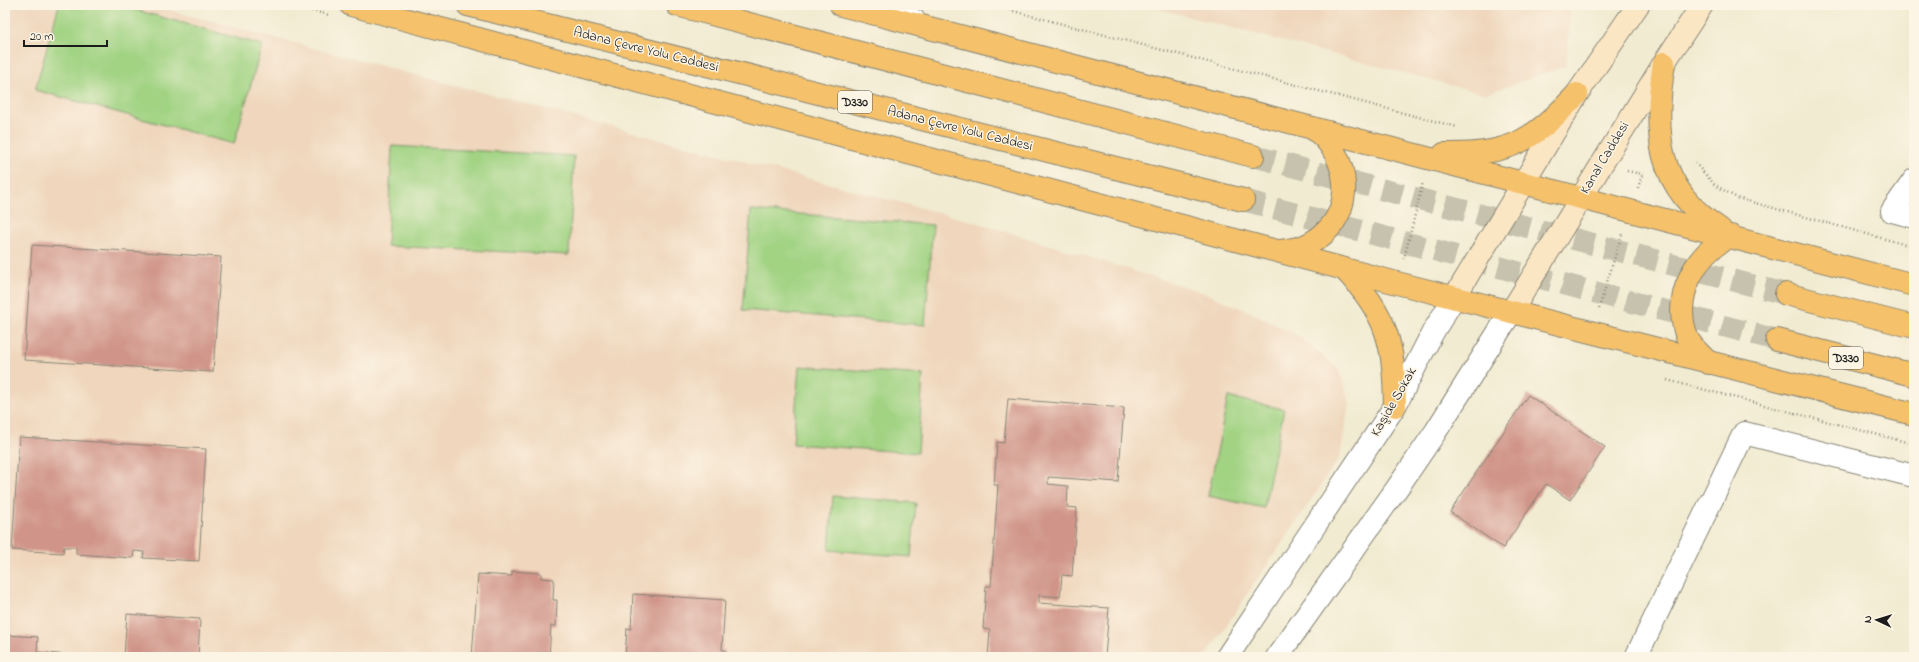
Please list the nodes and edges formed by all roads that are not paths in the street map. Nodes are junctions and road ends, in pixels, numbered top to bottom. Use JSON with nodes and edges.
{"nodes":[{"id":1,"x":351,"y":5,"type":"edge"},
{"id":2,"x":468,"y":5,"type":"edge"},
{"id":3,"x":677,"y":5,"type":"edge"},
{"id":4,"x":841,"y":5,"type":"edge"},
{"id":5,"x":893,"y":5,"type":"edge"},
{"id":6,"x":1638,"y":5,"type":"edge"},
{"id":7,"x":1702,"y":5,"type":"edge"},
{"id":8,"x":957,"y":34,"type":"junction"},
{"id":9,"x":1664,"y":63,"type":"junction"},
{"id":10,"x":1578,"y":94,"type":"junction"},
{"id":11,"x":1313,"y":128,"type":"junction"},
{"id":12,"x":1425,"y":155,"type":"junction"},
{"id":13,"x":1253,"y":156,"type":"tunnel mouth"},
{"id":14,"x":1914,"y":180,"type":"edge"},
{"id":15,"x":1524,"y":182,"type":"junction"},
{"id":16,"x":1581,"y":197,"type":"junction"},
{"id":17,"x":1243,"y":200,"type":"tunnel mouth"},
{"id":18,"x":1914,"y":217,"type":"edge"},
{"id":19,"x":1731,"y":236,"type":"junction"},
{"id":20,"x":1279,"y":251,"type":"junction"},
{"id":21,"x":1344,"y":269,"type":"junction"},
{"id":22,"x":1914,"y":285,"type":"edge"},
{"id":23,"x":1786,"y":294,"type":"tunnel mouth"},
{"id":24,"x":1454,"y":298,"type":"junction"},
{"id":25,"x":1511,"y":312,"type":"junction"},
{"id":26,"x":1914,"y":327,"type":"edge"},
{"id":27,"x":1777,"y":340,"type":"tunnel mouth"},
{"id":28,"x":1709,"y":363,"type":"junction"},
{"id":29,"x":1914,"y":375,"type":"edge"},
{"id":30,"x":1395,"y":406,"type":"junction"},
{"id":31,"x":1914,"y":414,"type":"edge"},
{"id":32,"x":1914,"y":476,"type":"edge"},
{"id":33,"x":1227,"y":657,"type":"edge"},
{"id":34,"x":1277,"y":657,"type":"edge"},
{"id":35,"x":1636,"y":657,"type":"edge"}],
"edges":[{"from":1,"to":20,"type":"highway"},
{"from":2,"to":17,"type":"highway","name":"Adana Çevre Yolu Caddesi","number":"D330"},
{"from":3,"to":13,"type":"highway"},
{"from":4,"to":8,"type":"highway"},
{"from":5,"to":8,"type":"lane"},
{"from":6,"to":10,"type":"main road"},
{"from":7,"to":9,"type":"main road","name":"Kanal Caddesi"},
{"from":8,"to":11,"type":"highway"},
{"from":9,"to":16,"type":"main road","name":"Kanal Caddesi"},
{"from":9,"to":19,"type":"highway"},
{"from":10,"to":12,"type":"highway"},
{"from":10,"to":15,"type":"main road"},
{"from":11,"to":12,"type":"highway"},
{"from":11,"to":20,"type":"highway"},
{"from":12,"to":15,"type":"highway"},
{"from":14,"to":18,"type":"street"},
{"from":15,"to":16,"type":"highway"},
{"from":15,"to":24,"type":"main road"},
{"from":16,"to":19,"type":"highway"},
{"from":16,"to":25,"type":"main road","name":"Kanal Caddesi"},
{"from":19,"to":22,"type":"highway"},
{"from":19,"to":28,"type":"highway"},
{"from":20,"to":21,"type":"highway"},
{"from":21,"to":24,"type":"highway"},
{"from":21,"to":30,"type":"highway"},
{"from":23,"to":26,"type":"highway"},
{"from":24,"to":25,"type":"highway"},
{"from":24,"to":30,"type":"street","name":"Kaşide Sokak"},
{"from":25,"to":28,"type":"highway"},
{"from":25,"to":34,"type":"street"},
{"from":27,"to":29,"type":"highway","number":"D330"},
{"from":28,"to":31,"type":"highway"},
{"from":30,"to":33,"type":"street","name":"Kaşide Sokak"},
{"from":32,"to":35,"type":"street"}]}
